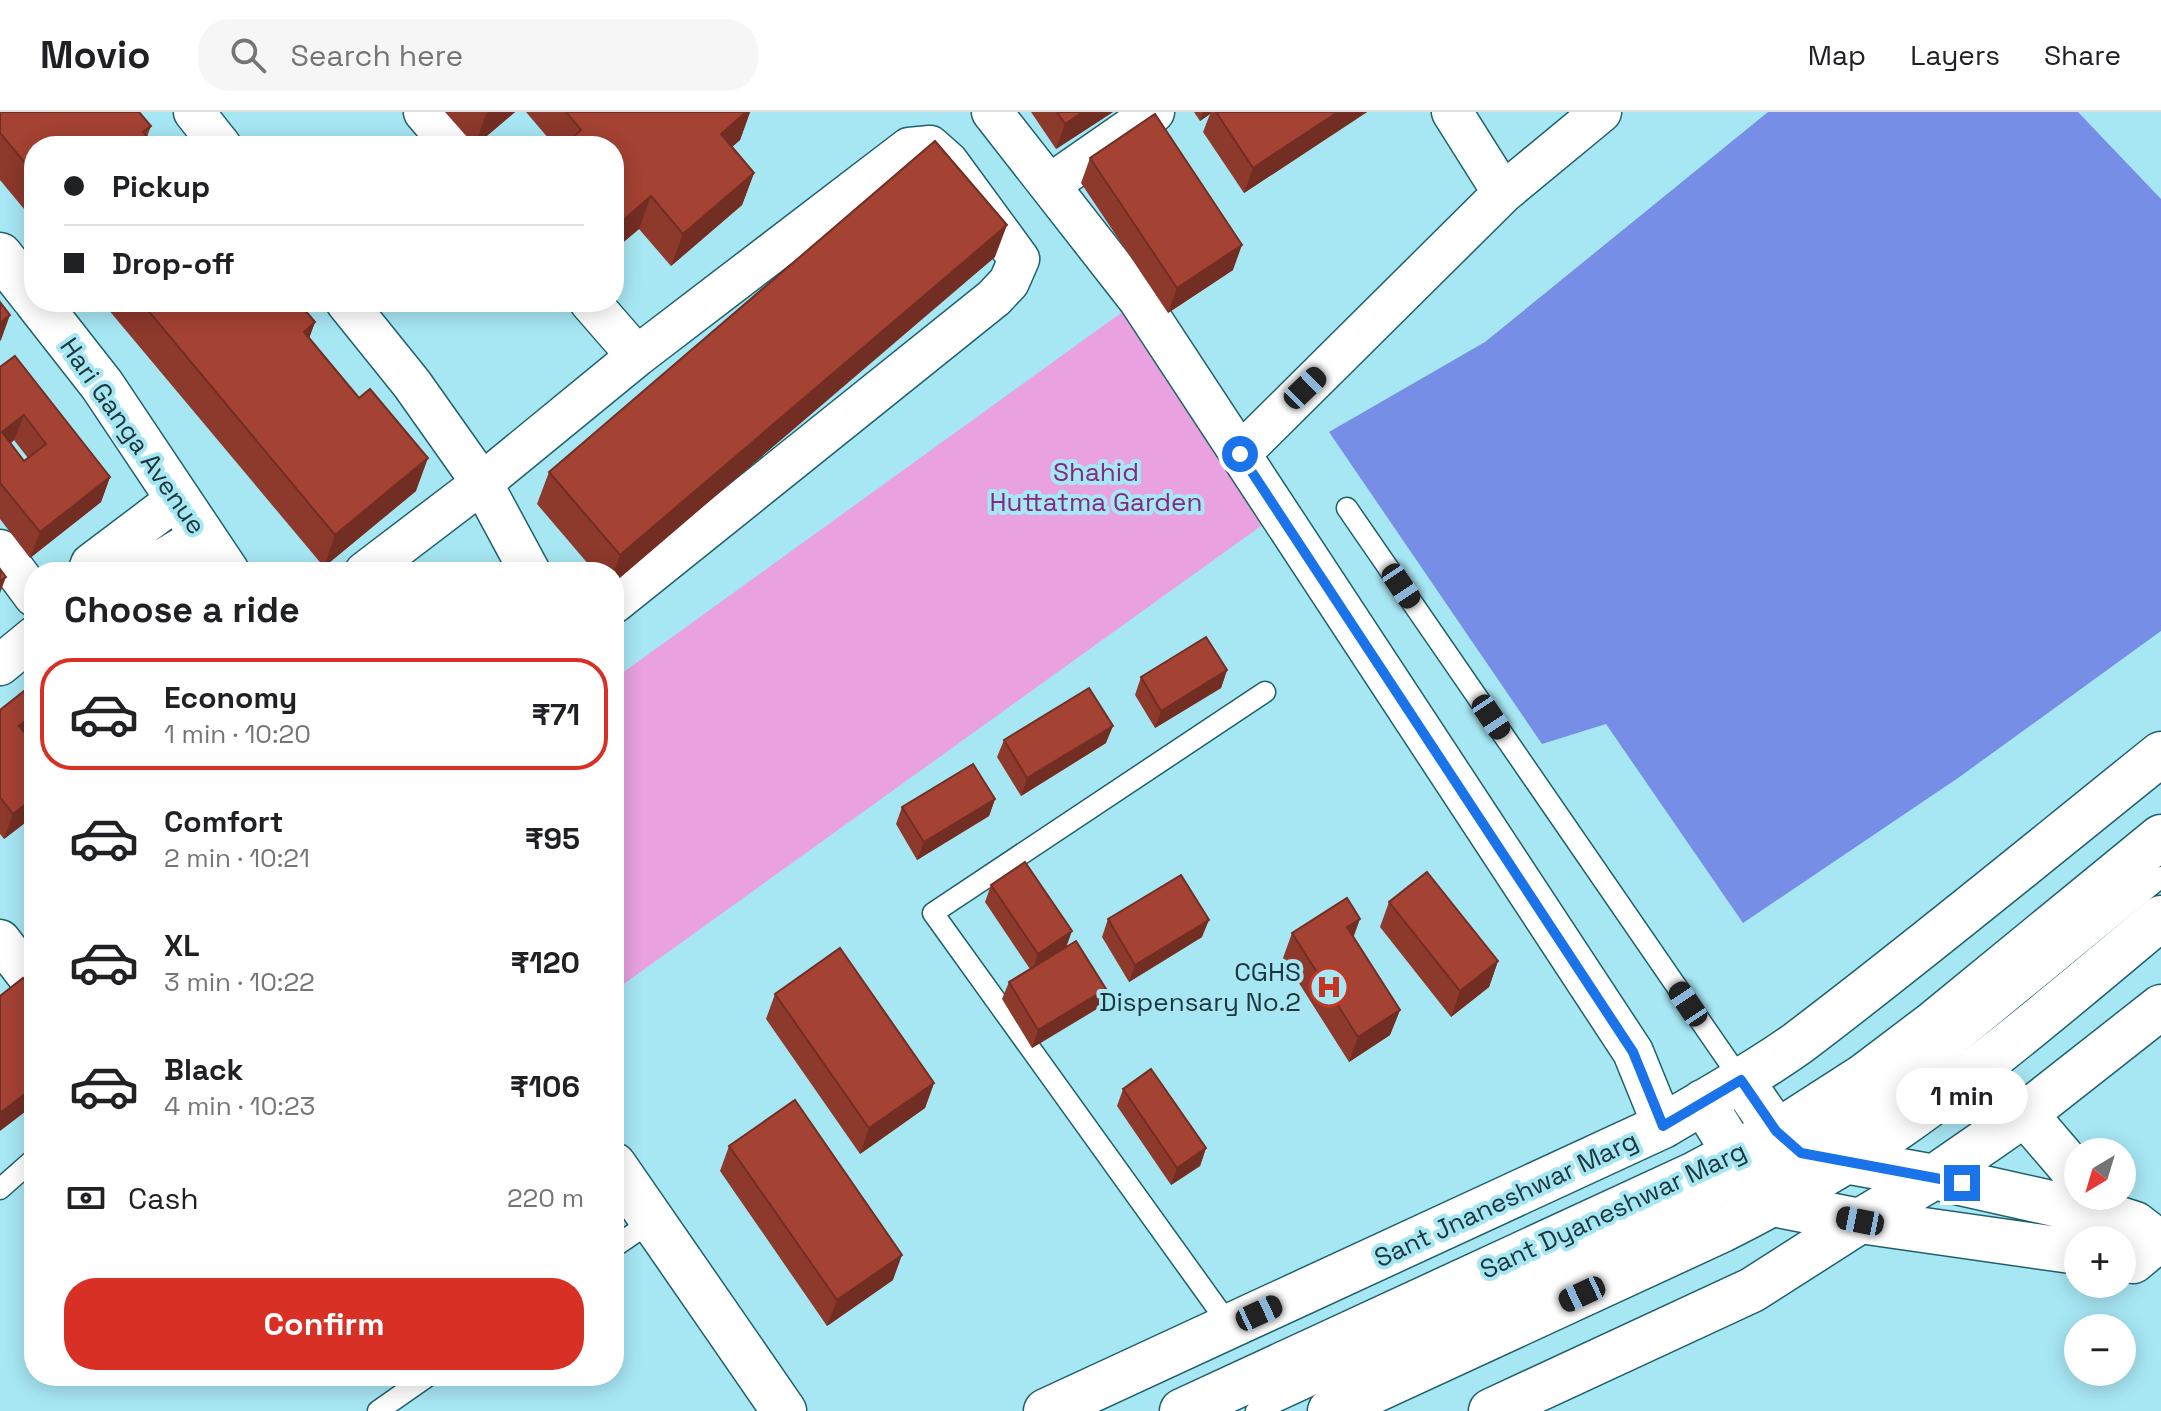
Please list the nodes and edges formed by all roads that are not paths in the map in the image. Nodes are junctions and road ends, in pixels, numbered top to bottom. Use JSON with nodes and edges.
{"nodes":[{"id":1,"x":194,"y":112,"type":"edge"},
{"id":2,"x":424,"y":112,"type":"edge"},
{"id":3,"x":992,"y":112,"type":"edge"},
{"id":4,"x":1154,"y":112,"type":"edge"},
{"id":5,"x":1452,"y":112,"type":"edge"},
{"id":6,"x":1601,"y":112,"type":"edge"},
{"id":7,"x":213,"y":136,"type":"edge"},
{"id":8,"x":444,"y":136,"type":"edge"},
{"id":9,"x":1049,"y":185,"type":"junction"},
{"id":10,"x":1503,"y":193,"type":"junction"},
{"id":11,"x":0,"y":255,"type":"edge"},
{"id":12,"x":24,"y":285,"type":"edge"},
{"id":13,"x":45,"y":312,"type":"edge"},
{"id":14,"x":354,"y":312,"type":"edge"},
{"id":15,"x":599,"y":312,"type":"edge"},
{"id":16,"x":637,"y":356,"type":"junction"},
{"id":17,"x":1240,"y":454,"type":"junction"},
{"id":18,"x":482,"y":483,"type":"junction"},
{"id":19,"x":177,"y":499,"type":"junction"},
{"id":20,"x":1347,"y":508,"type":"dead end"},
{"id":21,"x":202,"y":536,"type":"junction"},
{"id":22,"x":0,"y":550,"type":"edge"},
{"id":23,"x":94,"y":562,"type":"edge"},
{"id":24,"x":159,"y":562,"type":"edge"},
{"id":25,"x":220,"y":562,"type":"edge"},
{"id":26,"x":378,"y":562,"type":"edge"},
{"id":27,"x":525,"y":562,"type":"edge"},
{"id":28,"x":24,"y":582,"type":"edge"},
{"id":29,"x":624,"y":595,"type":"edge"},
{"id":30,"x":24,"y":645,"type":"edge"},
{"id":31,"x":0,"y":665,"type":"edge"},
{"id":32,"x":1265,"y":692,"type":"dead end"},
{"id":33,"x":2161,"y":754,"type":"edge"},
{"id":34,"x":2161,"y":837,"type":"edge"},
{"id":35,"x":2161,"y":877,"type":"edge"},
{"id":36,"x":2161,"y":918,"type":"edge"},
{"id":37,"x":2,"y":948,"type":"edge"},
{"id":38,"x":24,"y":973,"type":"edge"},
{"id":39,"x":2161,"y":1007,"type":"edge"},
{"id":40,"x":1741,"y":1080,"type":"junction"},
{"id":41,"x":1703,"y":1102,"type":"junction"},
{"id":42,"x":2025,"y":1114,"type":"junction"},
{"id":43,"x":1663,"y":1126,"type":"junction"},
{"id":44,"x":1789,"y":1142,"type":"junction"},
{"id":45,"x":2064,"y":1160,"type":"edge"},
{"id":46,"x":1846,"y":1162,"type":"junction"},
{"id":47,"x":24,"y":1168,"type":"edge"},
{"id":48,"x":1934,"y":1177,"type":"junction"},
{"id":49,"x":1754,"y":1178,"type":"junction"},
{"id":50,"x":624,"y":1180,"type":"edge"},
{"id":51,"x":0,"y":1189,"type":"edge"},
{"id":52,"x":2064,"y":1200,"type":"edge"},
{"id":53,"x":2109,"y":1210,"type":"edge"},
{"id":54,"x":652,"y":1221,"type":"junction"},
{"id":55,"x":1860,"y":1221,"type":"junction"},
{"id":56,"x":624,"y":1240,"type":"edge"},
{"id":57,"x":2147,"y":1248,"type":"edge"},
{"id":58,"x":2064,"y":1250,"type":"edge"},
{"id":59,"x":1230,"y":1326,"type":"junction"},
{"id":60,"x":414,"y":1386,"type":"edge"},
{"id":61,"x":378,"y":1411,"type":"edge"},
{"id":62,"x":784,"y":1411,"type":"edge"},
{"id":63,"x":1046,"y":1411,"type":"edge"},
{"id":64,"x":1182,"y":1411,"type":"edge"},
{"id":65,"x":1256,"y":1411,"type":"edge"},
{"id":66,"x":1330,"y":1411,"type":"edge"},
{"id":67,"x":1491,"y":1411,"type":"edge"}],
"edges":[{"from":1,"to":7,"type":"street"},
{"from":2,"to":8,"type":"street"},
{"from":3,"to":9,"type":"street"},
{"from":4,"to":9,"type":"street"},
{"from":5,"to":10,"type":"street"},
{"from":6,"to":10,"type":"street"},
{"from":9,"to":17,"type":"street"},
{"from":10,"to":17,"type":"street"},
{"from":11,"to":12,"type":"street","name":"Hari Ganga Avenue"},
{"from":13,"to":19,"type":"street","name":"Hari Ganga Avenue"},
{"from":14,"to":18,"type":"street"},
{"from":15,"to":16,"type":"street"},
{"from":16,"to":18,"type":"street"},
{"from":16,"to":29,"type":"street"},
{"from":17,"to":43,"type":"street"},
{"from":18,"to":26,"type":"street"},
{"from":18,"to":27,"type":"street"},
{"from":19,"to":21,"type":"street","name":"Hari Ganga Avenue"},
{"from":19,"to":23,"type":"street"},
{"from":20,"to":40,"type":"lane"},
{"from":21,"to":24,"type":"street"},
{"from":21,"to":25,"type":"street","name":"Hari Ganga Avenue"},
{"from":22,"to":28,"type":"street"},
{"from":30,"to":31,"type":"street"},
{"from":32,"to":59,"type":"lane"},
{"from":33,"to":40,"type":"street","name":"Sant Jnaneshwar Marg"},
{"from":34,"to":44,"type":"street","name":"Sant Dyaneshwar Marg"},
{"from":35,"to":44,"type":"lane"},
{"from":36,"to":46,"type":"street","name":"Sant Dyaneshwar Marg"},
{"from":37,"to":38,"type":"street"},
{"from":39,"to":42,"type":"street"},
{"from":40,"to":41,"type":"street","name":"Sant Jnaneshwar Marg"},
{"from":40,"to":44,"type":"street"},
{"from":41,"to":43,"type":"street","name":"Sant Jnaneshwar Marg"},
{"from":41,"to":49,"type":"street"},
{"from":42,"to":45,"type":"street"},
{"from":42,"to":48,"type":"street"},
{"from":43,"to":59,"type":"street","name":"Sant Jnaneshwar Marg"},
{"from":44,"to":46,"type":"street"},
{"from":44,"to":49,"type":"street","name":"Sant Dyaneshwar Marg"},
{"from":46,"to":48,"type":"street"},
{"from":46,"to":49,"type":"street","name":"Sant Dyaneshwar Marg"},
{"from":47,"to":51,"type":"lane"},
{"from":48,"to":52,"type":"street"},
{"from":48,"to":55,"type":"street"},
{"from":49,"to":55,"type":"street"},
{"from":49,"to":64,"type":"street","name":"Sant Dyaneshwar Marg"},
{"from":49,"to":65,"type":"lane"},
{"from":49,"to":66,"type":"street","name":"Sant Dyaneshwar Marg"},
{"from":50,"to":54,"type":"street"},
{"from":53,"to":57,"type":"street"},
{"from":54,"to":56,"type":"lane"},
{"from":54,"to":62,"type":"street"},
{"from":55,"to":58,"type":"street"},
{"from":55,"to":67,"type":"street"},
{"from":59,"to":63,"type":"street","name":"Sant Jnaneshwar Marg"},
{"from":60,"to":61,"type":"lane"}]}
